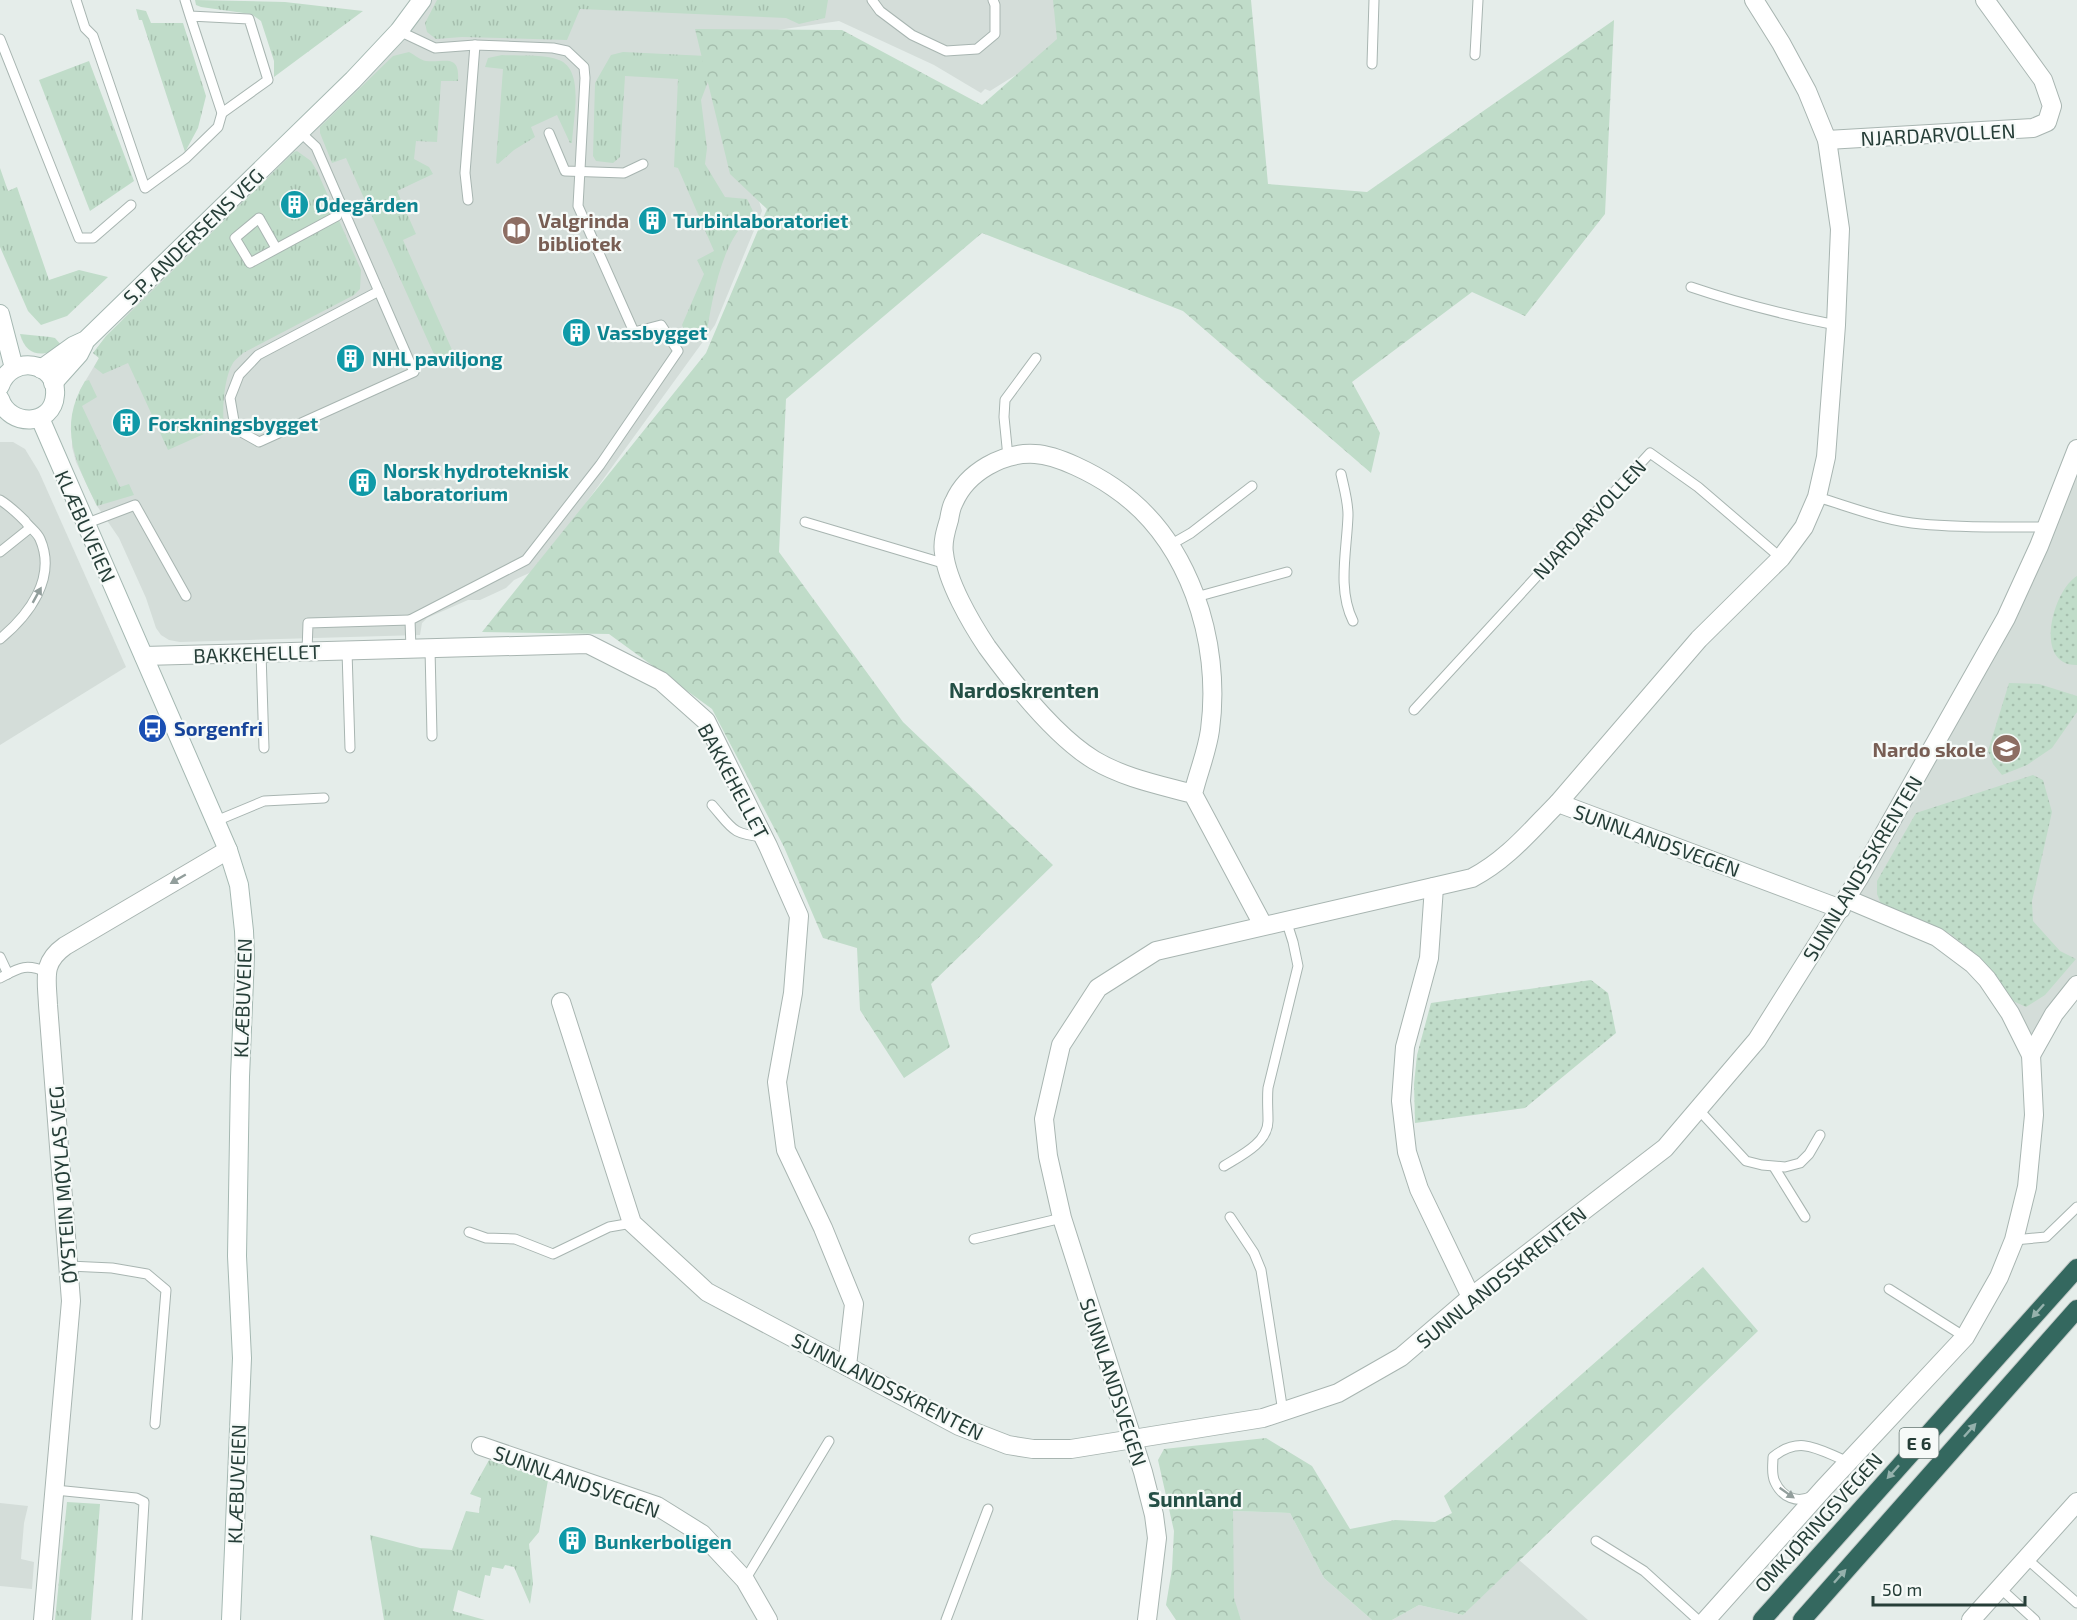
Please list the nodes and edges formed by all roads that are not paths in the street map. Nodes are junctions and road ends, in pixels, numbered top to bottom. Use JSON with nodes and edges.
{"nodes":[{"id":1,"x":76,"y":0,"type":"edge"},
{"id":2,"x":185,"y":0,"type":"edge"},
{"id":3,"x":422,"y":0,"type":"edge"},
{"id":4,"x":872,"y":0,"type":"edge"},
{"id":5,"x":993,"y":0,"type":"edge"},
{"id":6,"x":1374,"y":0,"type":"edge"},
{"id":7,"x":1478,"y":0,"type":"edge"},
{"id":8,"x":1754,"y":0,"type":"edge"},
{"id":9,"x":1985,"y":0,"type":"edge"},
{"id":10,"x":190,"y":16,"type":"junction"},
{"id":11,"x":399,"y":31,"type":"junction"},
{"id":12,"x":0,"y":39,"type":"edge"},
{"id":13,"x":475,"y":45,"type":"junction"},
{"id":14,"x":1475,"y":55,"type":"dead end"},
{"id":15,"x":1372,"y":64,"type":"dead end"},
{"id":16,"x":222,"y":113,"type":"junction"},
{"id":17,"x":300,"y":132,"type":"junction"},
{"id":18,"x":549,"y":133,"type":"dead end"},
{"id":19,"x":1827,"y":140,"type":"junction"},
{"id":20,"x":644,"y":164,"type":"dead end"},
{"id":21,"x":579,"y":173,"type":"junction"},
{"id":22,"x":468,"y":200,"type":"dead end"},
{"id":23,"x":340,"y":202,"type":"junction"},
{"id":24,"x":131,"y":205,"type":"dead end"},
{"id":25,"x":276,"y":248,"type":"junction"},
{"id":26,"x":1691,"y":287,"type":"dead end"},
{"id":27,"x":379,"y":291,"type":"junction"},
{"id":28,"x":0,"y":314,"type":"edge"},
{"id":29,"x":1836,"y":325,"type":"junction"},
{"id":30,"x":86,"y":340,"type":"junction"},
{"id":31,"x":1036,"y":358,"type":"dead end"},
{"id":32,"x":14,"y":368,"type":"junction"},
{"id":33,"x":41,"y":369,"type":"junction"},
{"id":34,"x":53,"y":383,"type":"junction"},
{"id":35,"x":0,"y":386,"type":"edge"},
{"id":36,"x":0,"y":399,"type":"edge"},
{"id":37,"x":40,"y":417,"type":"junction"},
{"id":38,"x":5,"y":418,"type":"edge"},
{"id":39,"x":2077,"y":449,"type":"edge"},
{"id":40,"x":1008,"y":457,"type":"junction"},
{"id":41,"x":1341,"y":474,"type":"dead end"},
{"id":42,"x":1252,"y":486,"type":"dead end"},
{"id":43,"x":1817,"y":496,"type":"junction"},
{"id":44,"x":0,"y":500,"type":"edge"},
{"id":45,"x":805,"y":522,"type":"dead end"},
{"id":46,"x":85,"y":524,"type":"junction"},
{"id":47,"x":2047,"y":526,"type":"junction"},
{"id":48,"x":30,"y":528,"type":"junction"},
{"id":49,"x":1170,"y":544,"type":"junction"},
{"id":50,"x":0,"y":552,"type":"edge"},
{"id":51,"x":1781,"y":558,"type":"junction"},
{"id":52,"x":946,"y":564,"type":"junction"},
{"id":53,"x":1287,"y":572,"type":"dead end"},
{"id":54,"x":186,"y":596,"type":"dead end"},
{"id":55,"x":1196,"y":597,"type":"junction"},
{"id":56,"x":410,"y":620,"type":"junction"},
{"id":57,"x":1353,"y":621,"type":"dead end"},
{"id":58,"x":0,"y":639,"type":"edge"},
{"id":59,"x":411,"y":649,"type":"junction"},
{"id":60,"x":430,"y":649,"type":"junction"},
{"id":61,"x":346,"y":651,"type":"junction"},
{"id":62,"x":307,"y":652,"type":"junction"},
{"id":63,"x":261,"y":653,"type":"junction"},
{"id":64,"x":144,"y":656,"type":"junction"},
{"id":65,"x":1414,"y":710,"type":"dead end"},
{"id":66,"x":432,"y":736,"type":"dead end"},
{"id":67,"x":264,"y":748,"type":"dead end"},
{"id":68,"x":350,"y":748,"type":"dead end"},
{"id":69,"x":1193,"y":794,"type":"junction"},
{"id":70,"x":324,"y":798,"type":"dead end"},
{"id":71,"x":1558,"y":802,"type":"junction"},
{"id":72,"x":712,"y":805,"type":"dead end"},
{"id":73,"x":216,"y":821,"type":"junction"},
{"id":74,"x":764,"y":837,"type":"junction"},
{"id":75,"x":228,"y":850,"type":"junction"},
{"id":76,"x":1434,"y":887,"type":"junction"},
{"id":77,"x":1844,"y":904,"type":"junction"},
{"id":78,"x":1286,"y":920,"type":"junction"},
{"id":79,"x":1263,"y":925,"type":"junction"},
{"id":80,"x":0,"y":957,"type":"edge"},
{"id":81,"x":40,"y":970,"type":"junction"},
{"id":82,"x":4,"y":976,"type":"edge"},
{"id":83,"x":2077,"y":985,"type":"edge"},
{"id":84,"x":561,"y":1002,"type":"dead end"},
{"id":85,"x":2031,"y":1055,"type":"junction"},
{"id":86,"x":1698,"y":1109,"type":"junction"},
{"id":87,"x":1820,"y":1135,"type":"dead end"},
{"id":88,"x":1224,"y":1167,"type":"dead end"},
{"id":89,"x":1774,"y":1167,"type":"junction"},
{"id":90,"x":2077,"y":1207,"type":"edge"},
{"id":91,"x":1230,"y":1216,"type":"dead end"},
{"id":92,"x":1805,"y":1217,"type":"dead end"},
{"id":93,"x":1062,"y":1218,"type":"junction"},
{"id":94,"x":632,"y":1223,"type":"junction"},
{"id":95,"x":469,"y":1232,"type":"dead end"},
{"id":96,"x":974,"y":1239,"type":"dead end"},
{"id":97,"x":2014,"y":1240,"type":"junction"},
{"id":98,"x":69,"y":1266,"type":"junction"},
{"id":99,"x":2077,"y":1268,"type":"edge"},
{"id":100,"x":1889,"y":1289,"type":"dead end"},
{"id":101,"x":1471,"y":1297,"type":"junction"},
{"id":102,"x":2077,"y":1309,"type":"edge"},
{"id":103,"x":1965,"y":1337,"type":"junction"},
{"id":104,"x":847,"y":1366,"type":"junction"},
{"id":105,"x":1283,"y":1413,"type":"junction"},
{"id":106,"x":156,"y":1424,"type":"dead end"},
{"id":107,"x":1132,"y":1438,"type":"junction"},
{"id":108,"x":829,"y":1441,"type":"dead end"},
{"id":109,"x":481,"y":1446,"type":"dead end"},
{"id":110,"x":1849,"y":1462,"type":"junction"},
{"id":111,"x":1824,"y":1488,"type":"junction"},
{"id":112,"x":55,"y":1490,"type":"junction"},
{"id":113,"x":2077,"y":1502,"type":"edge"},
{"id":114,"x":988,"y":1509,"type":"dead end"},
{"id":115,"x":1596,"y":1541,"type":"dead end"},
{"id":116,"x":2027,"y":1559,"type":"junction"},
{"id":117,"x":746,"y":1580,"type":"junction"},
{"id":118,"x":2000,"y":1588,"type":"junction"},
{"id":119,"x":2077,"y":1603,"type":"edge"},
{"id":120,"x":43,"y":1620,"type":"edge"},
{"id":121,"x":137,"y":1620,"type":"edge"},
{"id":122,"x":231,"y":1620,"type":"edge"},
{"id":123,"x":768,"y":1620,"type":"edge"},
{"id":124,"x":946,"y":1620,"type":"edge"},
{"id":125,"x":1147,"y":1620,"type":"edge"},
{"id":126,"x":1698,"y":1620,"type":"edge"},
{"id":127,"x":1706,"y":1620,"type":"edge"},
{"id":128,"x":1762,"y":1620,"type":"edge"},
{"id":129,"x":1802,"y":1620,"type":"edge"},
{"id":130,"x":1971,"y":1620,"type":"edge"},
{"id":131,"x":2035,"y":1620,"type":"edge"}],
"edges":[{"from":1,"to":16,"type":"lane"},
{"from":2,"to":10,"type":"lane"},
{"from":3,"to":11,"type":"street","name":"S.P. ANDERSENS VEG"},
{"from":4,"to":5,"type":"lane"},
{"from":6,"to":15,"type":"lane"},
{"from":7,"to":14,"type":"lane"},
{"from":8,"to":19,"type":"street"},
{"from":9,"to":19,"type":"street","name":"NJARDARVOLLEN"},
{"from":10,"to":16,"type":"lane"},
{"from":10,"to":16,"type":"lane"},
{"from":11,"to":13,"type":"lane"},
{"from":11,"to":17,"type":"street","name":"S.P. ANDERSENS VEG"},
{"from":12,"to":24,"type":"lane"},
{"from":13,"to":21,"type":"lane"},
{"from":13,"to":22,"type":"lane"},
{"from":17,"to":23,"type":"lane"},
{"from":17,"to":30,"type":"street","name":"S.P. ANDERSENS VEG"},
{"from":18,"to":21,"type":"lane"},
{"from":19,"to":29,"type":"street"},
{"from":20,"to":21,"type":"lane"},
{"from":21,"to":56,"type":"lane"},
{"from":23,"to":25,"type":"lane"},
{"from":23,"to":27,"type":"lane"},
{"from":25,"to":25,"type":"lane"},
{"from":26,"to":29,"type":"lane"},
{"from":27,"to":27,"type":"lane"},
{"from":28,"to":32,"type":"street"},
{"from":29,"to":43,"type":"street"},
{"from":30,"to":33,"type":"street","name":"S.P. ANDERSENS VEG"},
{"from":30,"to":34,"type":"street","name":"S.P. ANDERSENS VEG"},
{"from":31,"to":40,"type":"lane"},
{"from":32,"to":33,"type":"street"},
{"from":32,"to":35,"type":"street"},
{"from":33,"to":34,"type":"street"},
{"from":34,"to":37,"type":"street"},
{"from":36,"to":38,"type":"street"},
{"from":37,"to":38,"type":"street"},
{"from":37,"to":46,"type":"street","name":"KLÆBUVEIEN"},
{"from":39,"to":47,"type":"street","name":"SUNNLANDSSKRENTEN"},
{"from":40,"to":49,"type":"street"},
{"from":40,"to":52,"type":"street"},
{"from":41,"to":57,"type":"lane"},
{"from":42,"to":49,"type":"lane"},
{"from":43,"to":47,"type":"lane"},
{"from":43,"to":51,"type":"street"},
{"from":44,"to":48,"type":"lane"},
{"from":45,"to":52,"type":"lane"},
{"from":46,"to":54,"type":"lane"},
{"from":46,"to":64,"type":"street","name":"KLÆBUVEIEN"},
{"from":47,"to":77,"type":"street","name":"SUNNLANDSSKRENTEN"},
{"from":48,"to":50,"type":"lane"},
{"from":58,"to":48,"type":"lane","one_way":true},
{"from":49,"to":55,"type":"street"},
{"from":51,"to":65,"type":"lane","name":"NJARDARVOLLEN"},
{"from":51,"to":71,"type":"street"},
{"from":52,"to":69,"type":"street"},
{"from":53,"to":55,"type":"lane"},
{"from":55,"to":69,"type":"street"},
{"from":56,"to":59,"type":"lane"},
{"from":56,"to":62,"type":"lane"},
{"from":59,"to":60,"type":"street","name":"BAKKEHELLET"},
{"from":59,"to":61,"type":"street","name":"BAKKEHELLET"},
{"from":60,"to":66,"type":"lane"},
{"from":60,"to":74,"type":"street","name":"BAKKEHELLET"},
{"from":61,"to":62,"type":"street","name":"BAKKEHELLET"},
{"from":61,"to":68,"type":"lane"},
{"from":62,"to":63,"type":"street","name":"BAKKEHELLET"},
{"from":63,"to":64,"type":"street","name":"BAKKEHELLET"},
{"from":63,"to":67,"type":"lane"},
{"from":64,"to":73,"type":"street","name":"KLÆBUVEIEN"},
{"from":69,"to":79,"type":"street"},
{"from":70,"to":73,"type":"lane"},
{"from":71,"to":76,"type":"street","name":"SUNNLANDSVEGEN"},
{"from":71,"to":77,"type":"street","name":"SUNNLANDSVEGEN"},
{"from":72,"to":74,"type":"lane"},
{"from":73,"to":75,"type":"street","name":"KLÆBUVEIEN"},
{"from":74,"to":104,"type":"street","name":"BAKKEHELLET"},
{"from":75,"to":81,"type":"street","one_way":true},
{"from":75,"to":122,"type":"street","name":"KLÆBUVEIEN"},
{"from":76,"to":78,"type":"street","name":"SUNNLANDSVEGEN"},
{"from":76,"to":101,"type":"street"},
{"from":77,"to":85,"type":"street","name":"SUNNLANDSVEGEN"},
{"from":77,"to":86,"type":"street","name":"SUNNLANDSSKRENTEN"},
{"from":78,"to":79,"type":"street","name":"SUNNLANDSVEGEN"},
{"from":78,"to":88,"type":"lane"},
{"from":79,"to":93,"type":"street","name":"SUNNLANDSVEGEN"},
{"from":80,"to":82,"type":"lane"},
{"from":81,"to":82,"type":"lane"},
{"from":81,"to":98,"type":"street","name":"ØYSTEIN MØYLAS VEG"},
{"from":83,"to":85,"type":"street"},
{"from":84,"to":94,"type":"street","name":"SUNNLANDSSKRENTEN"},
{"from":85,"to":97,"type":"street","name":"SUNNLANDSVEGEN"},
{"from":86,"to":89,"type":"lane"},
{"from":86,"to":101,"type":"street","name":"SUNNLANDSSKRENTEN"},
{"from":87,"to":89,"type":"lane"},
{"from":89,"to":92,"type":"lane"},
{"from":90,"to":97,"type":"lane"},
{"from":91,"to":105,"type":"lane"},
{"from":93,"to":96,"type":"lane"},
{"from":93,"to":107,"type":"street","name":"SUNNLANDSVEGEN"},
{"from":94,"to":95,"type":"lane"},
{"from":94,"to":104,"type":"street","name":"SUNNLANDSSKRENTEN"},
{"from":97,"to":103,"type":"street","name":"SUNNLANDSVEGEN"},
{"from":98,"to":106,"type":"lane"},
{"from":98,"to":112,"type":"street","name":"ØYSTEIN MØYLAS VEG"},
{"from":99,"to":128,"type":"highway","name":"OMKJØRINGSVEGEN","number":"E 6","one_way":true},
{"from":100,"to":103,"type":"lane"},
{"from":101,"to":105,"type":"street","name":"SUNNLANDSSKRENTEN"},
{"from":129,"to":102,"type":"highway","number":"E 6","one_way":true},
{"from":103,"to":110,"type":"street","name":"SUNNLANDSVEGEN"},
{"from":104,"to":107,"type":"street","name":"SUNNLANDSSKRENTEN"},
{"from":105,"to":107,"type":"street","name":"SUNNLANDSSKRENTEN"},
{"from":107,"to":125,"type":"street","name":"SUNNLANDSVEGEN"},
{"from":108,"to":117,"type":"lane"},
{"from":109,"to":117,"type":"street","name":"SUNNLANDSVEGEN"},
{"from":110,"to":111,"type":"street","name":"SUNNLANDSVEGEN"},
{"from":110,"to":111,"type":"lane","name":"SUNNLANDSVEGEN","one_way":true},
{"from":111,"to":127,"type":"street","name":"SUNNLANDSVEGEN"},
{"from":112,"to":120,"type":"street","name":"ØYSTEIN MØYLAS VEG"},
{"from":112,"to":121,"type":"lane"},
{"from":113,"to":116,"type":"street"},
{"from":114,"to":124,"type":"lane"},
{"from":115,"to":126,"type":"lane"},
{"from":116,"to":118,"type":"street"},
{"from":116,"to":119,"type":"lane"},
{"from":117,"to":123,"type":"street","name":"SUNNLANDSVEGEN"},
{"from":118,"to":130,"type":"street"},
{"from":118,"to":131,"type":"lane"}]}
